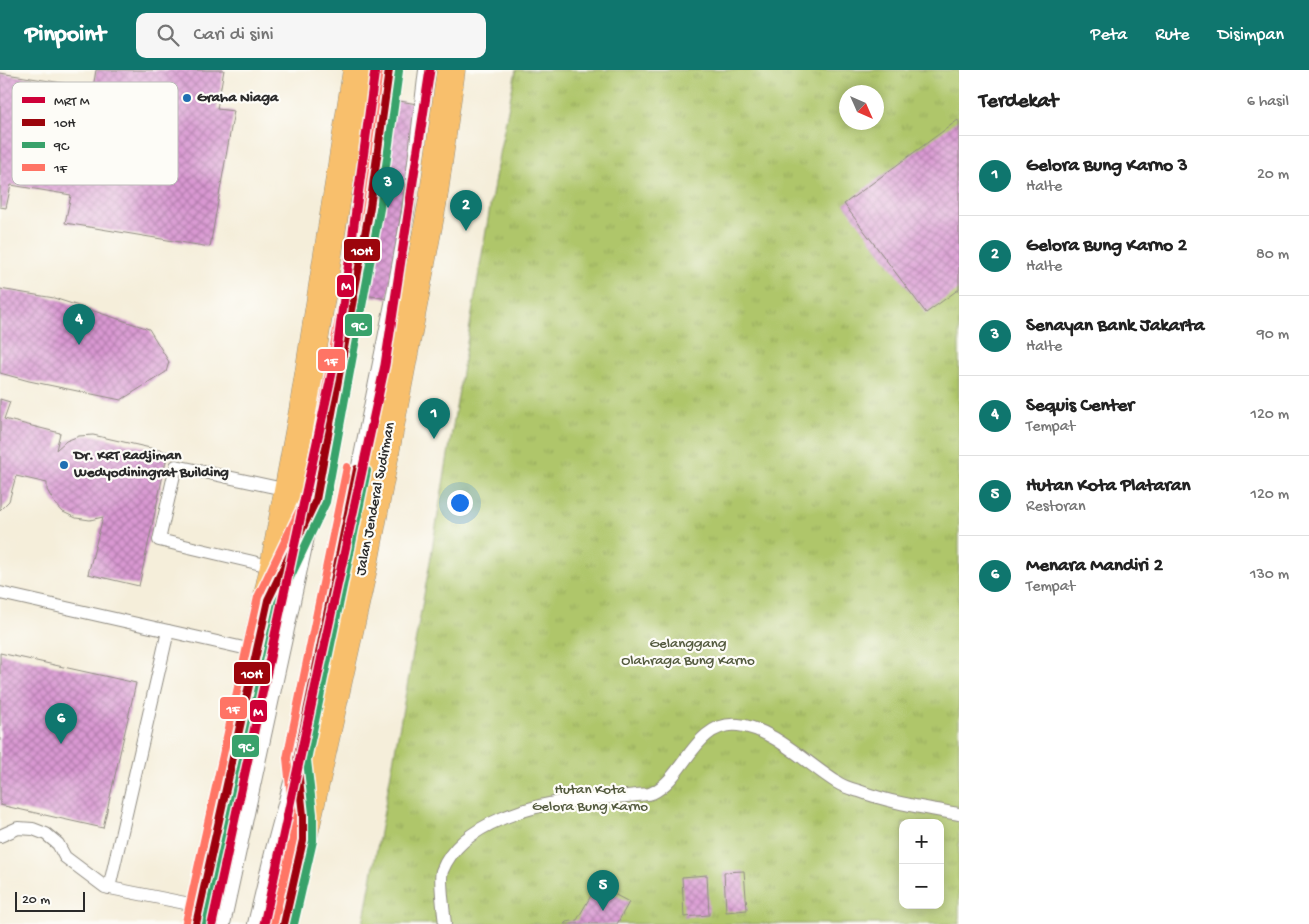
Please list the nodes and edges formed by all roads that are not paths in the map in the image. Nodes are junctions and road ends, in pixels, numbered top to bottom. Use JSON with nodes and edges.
{"nodes":[{"id":1,"x":358,"y":70,"type":"edge"},
{"id":2,"x":390,"y":70,"type":"edge"},
{"id":3,"x":425,"y":70,"type":"edge"},
{"id":4,"x":451,"y":70,"type":"edge"},
{"id":5,"x":288,"y":490,"type":"junction"},
{"id":6,"x":316,"y":500,"type":"junction"},
{"id":7,"x":274,"y":567,"type":"junction"},
{"id":8,"x":0,"y":593,"type":"edge"},
{"id":9,"x":268,"y":600,"type":"junction"},
{"id":10,"x":168,"y":631,"type":"junction"},
{"id":11,"x":257,"y":651,"type":"junction"},
{"id":12,"x":305,"y":726,"type":"junction"},
{"id":13,"x":959,"y":814,"type":"edge"},
{"id":14,"x":0,"y":836,"type":"edge"},
{"id":15,"x":303,"y":840,"type":"junction"},
{"id":16,"x":109,"y":888,"type":"junction"},
{"id":17,"x":198,"y":915,"type":"edge"},
{"id":18,"x":224,"y":924,"type":"edge"},
{"id":19,"x":254,"y":924,"type":"edge"},
{"id":20,"x":284,"y":924,"type":"edge"},
{"id":21,"x":445,"y":924,"type":"edge"}],
"edges":[{"from":1,"to":5,"type":"main road"},
{"from":2,"to":6,"type":"lane"},
{"from":3,"to":12,"type":"lane"},
{"from":4,"to":15,"type":"main road","name":"Jalan Jenderal Sudirman"},
{"from":5,"to":7,"type":"main road"},
{"from":5,"to":7,"type":"lane"},
{"from":6,"to":9,"type":"lane"},
{"from":6,"to":18,"type":"lane"},
{"from":7,"to":9,"type":"main road"},
{"from":8,"to":10,"type":"lane"},
{"from":9,"to":11,"type":"main road"},
{"from":10,"to":11,"type":"lane"},
{"from":10,"to":16,"type":"lane"},
{"from":11,"to":17,"type":"main road"},
{"from":12,"to":15,"type":"lane"},
{"from":12,"to":19,"type":"lane"},
{"from":13,"to":21,"type":"lane"},
{"from":14,"to":16,"type":"lane"},
{"from":15,"to":20,"type":"main road","name":"Jalan Jenderal Sudirman"},
{"from":16,"to":17,"type":"lane"}]}
